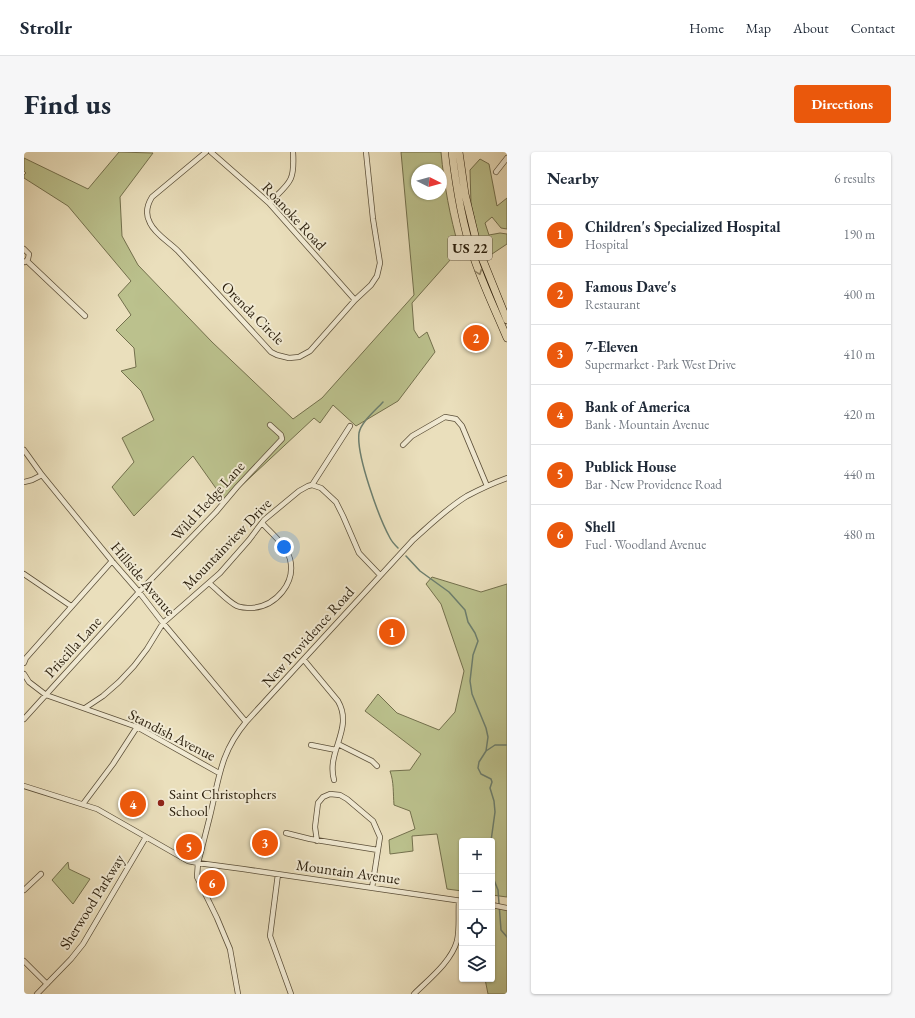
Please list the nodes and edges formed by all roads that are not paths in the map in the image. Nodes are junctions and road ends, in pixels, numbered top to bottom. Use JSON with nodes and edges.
{"nodes":[{"id":1,"x":206,"y":152,"type":"edge"},
{"id":2,"x":211,"y":152,"type":"edge"},
{"id":3,"x":293,"y":152,"type":"edge"},
{"id":4,"x":366,"y":152,"type":"edge"},
{"id":5,"x":452,"y":152,"type":"edge"},
{"id":6,"x":459,"y":152,"type":"edge"},
{"id":7,"x":507,"y":158,"type":"edge"},
{"id":8,"x":496,"y":172,"type":"dead end"},
{"id":9,"x":269,"y":204,"type":"junction"},
{"id":10,"x":24,"y":249,"type":"edge"},
{"id":11,"x":25,"y":262,"type":"edge"},
{"id":12,"x":355,"y":300,"type":"junction"},
{"id":13,"x":85,"y":316,"type":"dead end"},
{"id":14,"x":507,"y":320,"type":"edge"},
{"id":15,"x":507,"y":338,"type":"edge"},
{"id":16,"x":270,"y":425,"type":"dead end"},
{"id":17,"x":350,"y":426,"type":"dead end"},
{"id":18,"x":402,"y":445,"type":"dead end"},
{"id":19,"x":24,"y":450,"type":"edge"},
{"id":20,"x":42,"y":475,"type":"junction"},
{"id":21,"x":507,"y":478,"type":"edge"},
{"id":22,"x":24,"y":482,"type":"edge"},
{"id":23,"x":312,"y":485,"type":"junction"},
{"id":24,"x":487,"y":486,"type":"junction"},
{"id":25,"x":262,"y":523,"type":"junction"},
{"id":26,"x":112,"y":561,"type":"junction"},
{"id":27,"x":24,"y":574,"type":"edge"},
{"id":28,"x":380,"y":576,"type":"junction"},
{"id":29,"x":209,"y":583,"type":"junction"},
{"id":30,"x":139,"y":592,"type":"junction"},
{"id":31,"x":71,"y":606,"type":"junction"},
{"id":32,"x":163,"y":623,"type":"junction"},
{"id":33,"x":304,"y":660,"type":"junction"},
{"id":34,"x":24,"y":663,"type":"edge"},
{"id":35,"x":24,"y":674,"type":"edge"},
{"id":36,"x":26,"y":683,"type":"edge"},
{"id":37,"x":46,"y":695,"type":"junction"},
{"id":38,"x":85,"y":708,"type":"junction"},
{"id":39,"x":24,"y":720,"type":"edge"},
{"id":40,"x":246,"y":722,"type":"junction"},
{"id":41,"x":137,"y":727,"type":"junction"},
{"id":42,"x":338,"y":744,"type":"junction"},
{"id":43,"x":311,"y":746,"type":"dead end"},
{"id":44,"x":336,"y":750,"type":"junction"},
{"id":45,"x":377,"y":766,"type":"dead end"},
{"id":46,"x":219,"y":773,"type":"junction"},
{"id":47,"x":334,"y":780,"type":"dead end"},
{"id":48,"x":24,"y":786,"type":"edge"},
{"id":49,"x":83,"y":804,"type":"junction"},
{"id":50,"x":286,"y":833,"type":"dead end"},
{"id":51,"x":146,"y":837,"type":"junction"},
{"id":52,"x":317,"y":840,"type":"junction"},
{"id":53,"x":378,"y":850,"type":"junction"},
{"id":54,"x":198,"y":864,"type":"junction"},
{"id":55,"x":41,"y":874,"type":"dead end"},
{"id":56,"x":278,"y":874,"type":"junction"},
{"id":57,"x":372,"y":888,"type":"junction"},
{"id":58,"x":24,"y":890,"type":"edge"},
{"id":59,"x":459,"y":901,"type":"edge"},
{"id":60,"x":495,"y":906,"type":"edge"},
{"id":61,"x":506,"y":908,"type":"edge"},
{"id":62,"x":459,"y":910,"type":"edge"},
{"id":63,"x":24,"y":961,"type":"edge"},
{"id":64,"x":47,"y":984,"type":"junction"},
{"id":65,"x":37,"y":994,"type":"edge"},
{"id":66,"x":238,"y":994,"type":"edge"},
{"id":67,"x":291,"y":994,"type":"edge"},
{"id":68,"x":414,"y":994,"type":"edge"}],
"edges":[{"from":1,"to":12,"type":"street","name":"Orenda Circle"},
{"from":2,"to":9,"type":"street","name":"Roanoke Road"},
{"from":3,"to":9,"type":"street"},
{"from":4,"to":12,"type":"street","name":"Orenda Circle"},
{"from":5,"to":15,"type":"highway","number":"US 22","one_way":true},
{"from":6,"to":14,"type":"highway","number":"US 22"},
{"from":7,"to":8,"type":"street"},
{"from":9,"to":12,"type":"street","name":"Roanoke Road"},
{"from":10,"to":11,"type":"street"},
{"from":11,"to":13,"type":"street"},
{"from":16,"to":30,"type":"street","name":"Wild Hedge Lane"},
{"from":17,"to":23,"type":"street","name":"Mountainview Drive"},
{"from":18,"to":24,"type":"street"},
{"from":19,"to":20,"type":"street","name":"Hillside Avenue"},
{"from":20,"to":22,"type":"street"},
{"from":20,"to":26,"type":"street","name":"Hillside Avenue"},
{"from":21,"to":24,"type":"street","name":"New Providence Road"},
{"from":23,"to":25,"type":"street","name":"Mountainview Drive"},
{"from":23,"to":28,"type":"street"},
{"from":24,"to":28,"type":"street","name":"New Providence Road"},
{"from":25,"to":29,"type":"street","name":"Mountainview Drive"},
{"from":25,"to":29,"type":"street"},
{"from":26,"to":30,"type":"street","name":"Hillside Avenue"},
{"from":26,"to":31,"type":"street"},
{"from":27,"to":31,"type":"street"},
{"from":28,"to":33,"type":"street","name":"New Providence Road"},
{"from":29,"to":32,"type":"street","name":"Mountainview Drive"},
{"from":30,"to":32,"type":"street","name":"Hillside Avenue"},
{"from":30,"to":37,"type":"street","name":"Priscilla Lane"},
{"from":31,"to":34,"type":"street"},
{"from":32,"to":38,"type":"street","name":"Mountainview Drive"},
{"from":32,"to":40,"type":"street","name":"Hillside Avenue"},
{"from":33,"to":40,"type":"street","name":"New Providence Road"},
{"from":33,"to":42,"type":"street"},
{"from":35,"to":36,"type":"street"},
{"from":36,"to":37,"type":"street","name":"Standish Avenue"},
{"from":37,"to":38,"type":"street","name":"Standish Avenue"},
{"from":37,"to":39,"type":"street","name":"Priscilla Lane"},
{"from":38,"to":41,"type":"street","name":"Standish Avenue"},
{"from":40,"to":46,"type":"street","name":"New Providence Road"},
{"from":41,"to":46,"type":"street","name":"Standish Avenue"},
{"from":41,"to":49,"type":"street"},
{"from":42,"to":44,"type":"street"},
{"from":42,"to":45,"type":"street"},
{"from":43,"to":44,"type":"street"},
{"from":44,"to":47,"type":"street"},
{"from":46,"to":54,"type":"street","name":"New Providence Road"},
{"from":48,"to":49,"type":"street","name":"Mountain Avenue"},
{"from":49,"to":51,"type":"street","name":"Mountain Avenue"},
{"from":50,"to":52,"type":"street"},
{"from":51,"to":54,"type":"street","name":"Mountain Avenue"},
{"from":51,"to":64,"type":"street","name":"Sherwood Parkway"},
{"from":52,"to":53,"type":"street"},
{"from":52,"to":53,"type":"street"},
{"from":53,"to":57,"type":"street"},
{"from":54,"to":56,"type":"street","name":"Mountain Avenue"},
{"from":54,"to":66,"type":"street","name":"New Providence Road"},
{"from":55,"to":58,"type":"street"},
{"from":56,"to":57,"type":"street","name":"Mountain Avenue"},
{"from":56,"to":67,"type":"street"},
{"from":57,"to":59,"type":"street","name":"Mountain Avenue"},
{"from":60,"to":61,"type":"street"},
{"from":62,"to":68,"type":"street"},
{"from":63,"to":64,"type":"street"},
{"from":64,"to":65,"type":"street","name":"Sherwood Parkway"}]}
